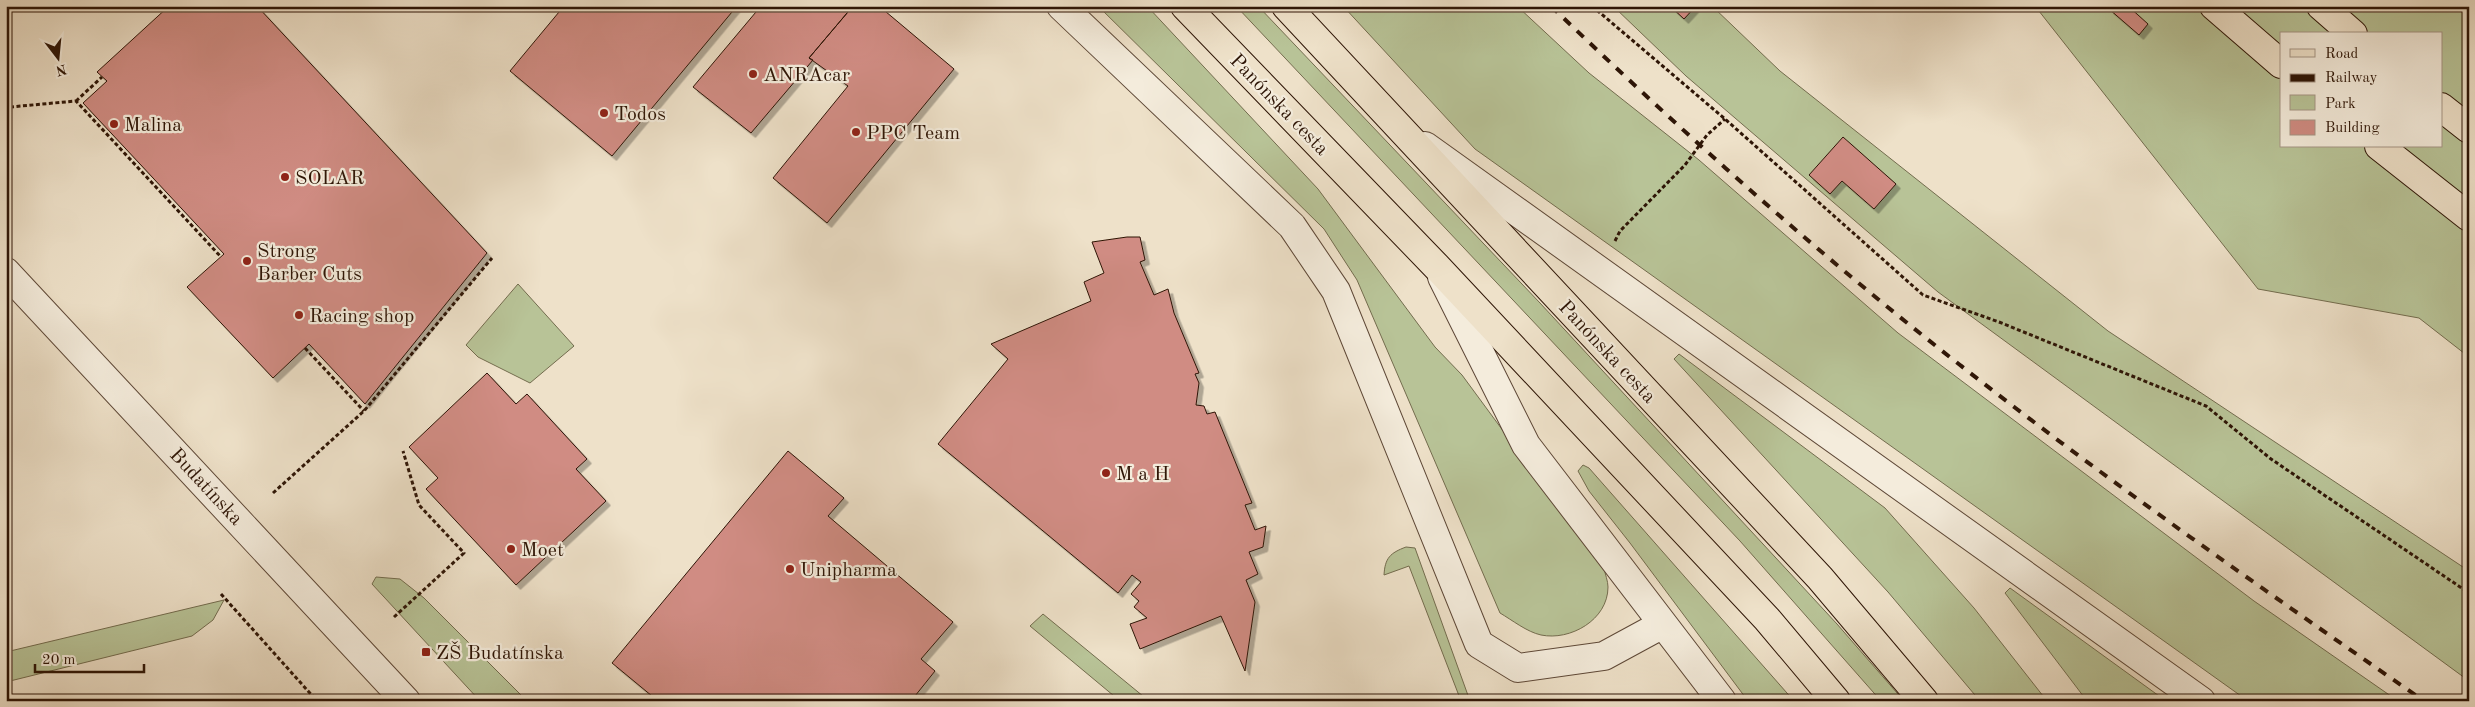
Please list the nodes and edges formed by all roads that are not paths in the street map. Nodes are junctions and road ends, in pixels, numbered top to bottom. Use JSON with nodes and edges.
{"nodes":[{"id":1,"x":1061,"y":6,"type":"edge"},
{"id":2,"x":1186,"y":6,"type":"edge"},
{"id":3,"x":1286,"y":6,"type":"edge"},
{"id":4,"x":2214,"y":6,"type":"edge"},
{"id":5,"x":2321,"y":6,"type":"edge"},
{"id":6,"x":2351,"y":32,"type":"edge"},
{"id":7,"x":2280,"y":63,"type":"edge"},
{"id":8,"x":2442,"y":108,"type":"edge"},
{"id":9,"x":1401,"y":129,"type":"junction"},
{"id":10,"x":2469,"y":129,"type":"edge"},
{"id":11,"x":2382,"y":148,"type":"edge"},
{"id":12,"x":2469,"y":217,"type":"edge"},
{"id":13,"x":1436,"y":266,"type":"junction"},
{"id":14,"x":6,"y":272,"type":"edge"},
{"id":15,"x":1663,"y":624,"type":"junction"},
{"id":16,"x":406,"y":701,"type":"edge"},
{"id":17,"x":1722,"y":701,"type":"edge"},
{"id":18,"x":1836,"y":701,"type":"edge"},
{"id":19,"x":1924,"y":701,"type":"edge"},
{"id":20,"x":2201,"y":701,"type":"edge"}],
"edges":[{"from":1,"to":15,"type":"street"},
{"from":2,"to":13,"type":"main road","name":"Panónska cesta"},
{"from":3,"to":9,"type":"main road","name":"Panónska cesta"},
{"from":4,"to":7,"type":"main road"},
{"from":5,"to":6,"type":"main road"},
{"from":8,"to":10,"type":"main road"},
{"from":9,"to":19,"type":"main road","name":"Panónska cesta"},
{"from":9,"to":20,"type":"street"},
{"from":11,"to":12,"type":"main road"},
{"from":13,"to":15,"type":"street","name":"Panónska cesta"},
{"from":13,"to":18,"type":"main road","name":"Panónska cesta"},
{"from":14,"to":16,"type":"street","name":"Budatínska"},
{"from":15,"to":17,"type":"street","name":"Panónska cesta"}]}
